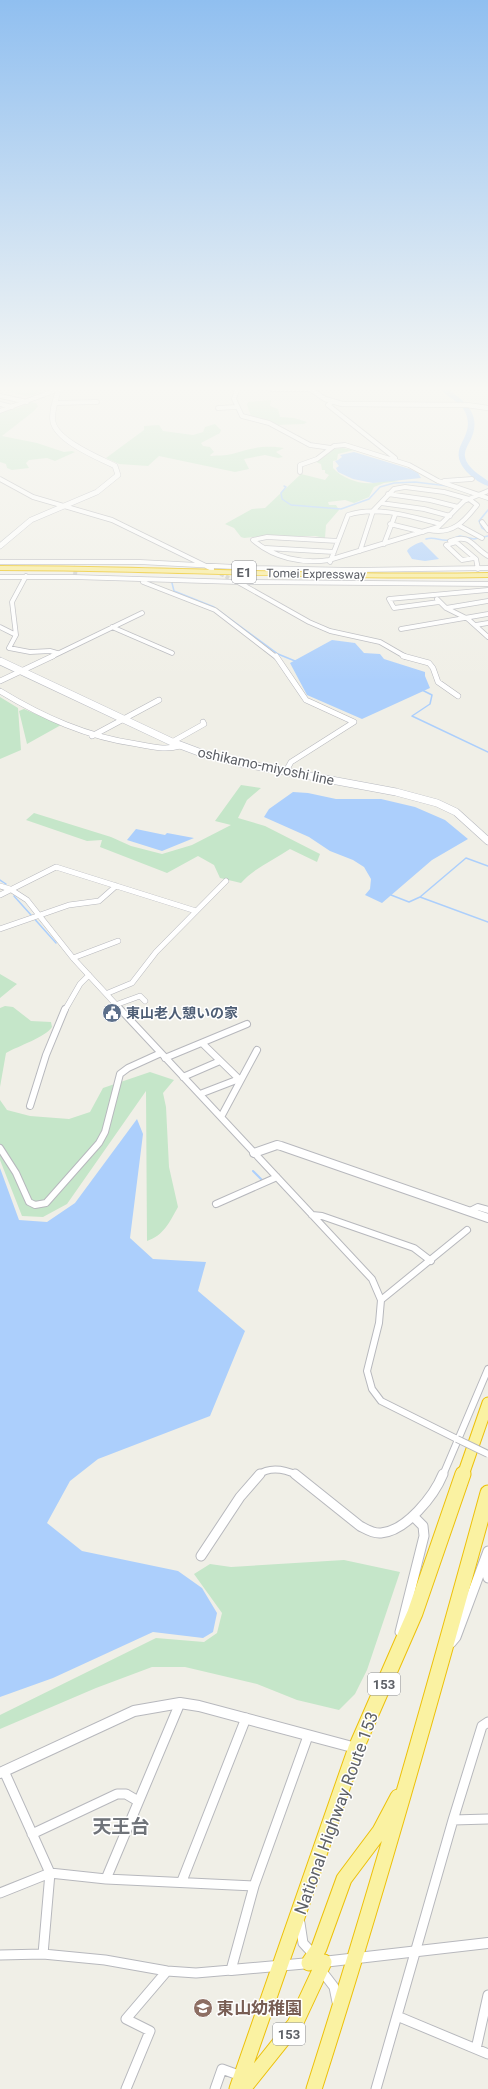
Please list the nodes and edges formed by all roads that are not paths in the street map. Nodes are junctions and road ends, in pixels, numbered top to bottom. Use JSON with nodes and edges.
{"nodes":[{"id":1,"x":13,"y":486,"type":"edge"},
{"id":2,"x":104,"y":486,"type":"edge"},
{"id":3,"x":457,"y":486,"type":"edge"},
{"id":4,"x":488,"y":491,"type":"edge"},
{"id":5,"x":388,"y":494,"type":"junction"},
{"id":6,"x":477,"y":495,"type":"junction"},
{"id":7,"x":488,"y":498,"type":"edge"},
{"id":8,"x":469,"y":499,"type":"junction"},
{"id":9,"x":381,"y":503,"type":"junction"},
{"id":10,"x":64,"y":505,"type":"junction"},
{"id":11,"x":458,"y":507,"type":"junction"},
{"id":12,"x":373,"y":511,"type":"junction"},
{"id":13,"x":395,"y":514,"type":"junction"},
{"id":14,"x":450,"y":516,"type":"junction"},
{"id":15,"x":482,"y":522,"type":"dead end"},
{"id":16,"x":390,"y":524,"type":"junction"},
{"id":17,"x":441,"y":524,"type":"junction"},
{"id":18,"x":458,"y":525,"type":"junction"},
{"id":19,"x":429,"y":530,"type":"junction"},
{"id":20,"x":488,"y":530,"type":"edge"},
{"id":21,"x":423,"y":532,"type":"junction"},
{"id":22,"x":488,"y":537,"type":"edge"},
{"id":23,"x":482,"y":538,"type":"junction"},
{"id":24,"x":338,"y":541,"type":"junction"},
{"id":25,"x":473,"y":541,"type":"junction"},
{"id":26,"x":384,"y":544,"type":"junction"},
{"id":27,"x":452,"y":544,"type":"junction"},
{"id":28,"x":0,"y":546,"type":"edge"},
{"id":29,"x":265,"y":548,"type":"junction"},
{"id":30,"x":360,"y":551,"type":"junction"},
{"id":31,"x":334,"y":552,"type":"junction"},
{"id":32,"x":488,"y":556,"type":"edge"},
{"id":33,"x":474,"y":558,"type":"junction"},
{"id":34,"x":0,"y":562,"type":"edge"},
{"id":35,"x":330,"y":562,"type":"junction"},
{"id":36,"x":205,"y":564,"type":"junction"},
{"id":37,"x":0,"y":568,"type":"edge"},
{"id":38,"x":478,"y":568,"type":"junction"},
{"id":39,"x":488,"y":568,"type":"edge"},
{"id":40,"x":212,"y":569,"type":"tunnel mouth"},
{"id":41,"x":329,"y":570,"type":"junction"},
{"id":42,"x":0,"y":572,"type":"edge"},
{"id":43,"x":488,"y":574,"type":"edge"},
{"id":44,"x":26,"y":576,"type":"junction"},
{"id":45,"x":0,"y":577,"type":"edge"},
{"id":46,"x":136,"y":579,"type":"junction"},
{"id":47,"x":488,"y":579,"type":"edge"},
{"id":48,"x":238,"y":582,"type":"junction"},
{"id":49,"x":488,"y":584,"type":"edge"},
{"id":50,"x":488,"y":590,"type":"edge"},
{"id":51,"x":435,"y":595,"type":"junction"},
{"id":52,"x":488,"y":600,"type":"edge"},
{"id":53,"x":439,"y":602,"type":"junction"},
{"id":54,"x":446,"y":608,"type":"junction"},
{"id":55,"x":142,"y":613,"type":"dead end"},
{"id":56,"x":488,"y":614,"type":"edge"},
{"id":57,"x":465,"y":618,"type":"junction"},
{"id":58,"x":488,"y":624,"type":"edge"},
{"id":59,"x":476,"y":625,"type":"junction"},
{"id":60,"x":0,"y":627,"type":"edge"},
{"id":61,"x":112,"y":627,"type":"junction"},
{"id":62,"x":401,"y":629,"type":"dead end"},
{"id":63,"x":16,"y":635,"type":"junction"},
{"id":64,"x":488,"y":637,"type":"edge"},
{"id":65,"x":172,"y":653,"type":"dead end"},
{"id":66,"x":57,"y":654,"type":"junction"},
{"id":67,"x":0,"y":661,"type":"edge"},
{"id":68,"x":21,"y":671,"type":"junction"},
{"id":69,"x":0,"y":681,"type":"edge"},
{"id":70,"x":0,"y":691,"type":"edge"},
{"id":71,"x":458,"y":696,"type":"dead end"},
{"id":72,"x":159,"y":700,"type":"dead end"},
{"id":73,"x":123,"y":719,"type":"junction"},
{"id":74,"x":203,"y":722,"type":"dead end"},
{"id":75,"x":92,"y":736,"type":"junction"},
{"id":76,"x":172,"y":742,"type":"junction"},
{"id":77,"x":180,"y":746,"type":"junction"},
{"id":78,"x":286,"y":771,"type":"junction"},
{"id":79,"x":488,"y":841,"type":"edge"},
{"id":80,"x":226,"y":881,"type":"dead end"},
{"id":81,"x":0,"y":886,"type":"edge"},
{"id":82,"x":116,"y":886,"type":"junction"},
{"id":83,"x":10,"y":889,"type":"junction"},
{"id":84,"x":0,"y":895,"type":"edge"},
{"id":85,"x":196,"y":911,"type":"junction"},
{"id":86,"x":38,"y":916,"type":"junction"},
{"id":87,"x":0,"y":929,"type":"edge"},
{"id":88,"x":118,"y":941,"type":"dead end"},
{"id":89,"x":74,"y":958,"type":"junction"},
{"id":90,"x":89,"y":975,"type":"junction"},
{"id":91,"x":108,"y":993,"type":"junction"},
{"id":92,"x":145,"y":1001,"type":"dead end"},
{"id":93,"x":118,"y":1004,"type":"junction"},
{"id":94,"x":247,"y":1024,"type":"dead end"},
{"id":95,"x":202,"y":1043,"type":"junction"},
{"id":96,"x":257,"y":1050,"type":"dead end"},
{"id":97,"x":163,"y":1055,"type":"junction"},
{"id":98,"x":220,"y":1061,"type":"junction"},
{"id":99,"x":183,"y":1077,"type":"junction"},
{"id":100,"x":240,"y":1080,"type":"junction"},
{"id":101,"x":200,"y":1094,"type":"junction"},
{"id":102,"x":30,"y":1106,"type":"dead end"},
{"id":103,"x":221,"y":1117,"type":"junction"},
{"id":104,"x":0,"y":1148,"type":"edge"},
{"id":105,"x":254,"y":1153,"type":"junction"},
{"id":106,"x":277,"y":1177,"type":"junction"},
{"id":107,"x":216,"y":1204,"type":"dead end"},
{"id":108,"x":488,"y":1210,"type":"edge"},
{"id":109,"x":470,"y":1211,"type":"junction"},
{"id":110,"x":312,"y":1216,"type":"junction"},
{"id":111,"x":488,"y":1218,"type":"edge"},
{"id":112,"x":467,"y":1230,"type":"dead end"},
{"id":113,"x":430,"y":1261,"type":"junction"},
{"id":114,"x":381,"y":1300,"type":"junction"},
{"id":115,"x":488,"y":1369,"type":"edge"},
{"id":116,"x":488,"y":1403,"type":"edge"},
{"id":117,"x":457,"y":1440,"type":"junction"},
{"id":118,"x":488,"y":1454,"type":"edge"},
{"id":119,"x":488,"y":1493,"type":"edge"},
{"id":120,"x":413,"y":1516,"type":"junction"},
{"id":121,"x":488,"y":1551,"type":"edge"},
{"id":122,"x":201,"y":1556,"type":"dead end"},
{"id":123,"x":484,"y":1562,"type":"junction"},
{"id":124,"x":488,"y":1578,"type":"edge"},
{"id":125,"x":443,"y":1654,"type":"junction"},
{"id":126,"x":391,"y":1668,"type":"junction"},
{"id":127,"x":180,"y":1703,"type":"junction"},
{"id":128,"x":246,"y":1718,"type":"junction"},
{"id":129,"x":488,"y":1722,"type":"edge"},
{"id":130,"x":308,"y":1736,"type":"junction"},
{"id":131,"x":421,"y":1737,"type":"junction"},
{"id":132,"x":356,"y":1748,"type":"junction"},
{"id":133,"x":2,"y":1772,"type":"edge"},
{"id":134,"x":138,"y":1801,"type":"junction"},
{"id":135,"x":488,"y":1819,"type":"edge"},
{"id":136,"x":453,"y":1820,"type":"junction"},
{"id":137,"x":32,"y":1834,"type":"junction"},
{"id":138,"x":50,"y":1873,"type":"junction"},
{"id":139,"x":106,"y":1878,"type":"junction"},
{"id":140,"x":182,"y":1881,"type":"junction"},
{"id":141,"x":254,"y":1886,"type":"junction"},
{"id":142,"x":0,"y":1893,"type":"edge"},
{"id":143,"x":299,"y":1913,"type":"junction"},
{"id":144,"x":488,"y":1943,"type":"edge"},
{"id":145,"x":415,"y":1951,"type":"junction"},
{"id":146,"x":43,"y":1954,"type":"junction"},
{"id":147,"x":0,"y":1955,"type":"edge"},
{"id":148,"x":356,"y":1958,"type":"junction"},
{"id":149,"x":317,"y":1962,"type":"junction"},
{"id":150,"x":281,"y":1966,"type":"junction"},
{"id":151,"x":231,"y":1970,"type":"junction"},
{"id":152,"x":167,"y":1972,"type":"junction"},
{"id":153,"x":488,"y":1995,"type":"edge"},
{"id":154,"x":338,"y":2015,"type":"junction"},
{"id":155,"x":397,"y":2016,"type":"junction"},
{"id":156,"x":476,"y":2049,"type":"junction"},
{"id":157,"x":488,"y":2054,"type":"edge"},
{"id":158,"x":240,"y":2085,"type":"edge"},
{"id":159,"x":126,"y":2089,"type":"edge"},
{"id":160,"x":215,"y":2089,"type":"edge"},
{"id":161,"x":314,"y":2089,"type":"edge"},
{"id":162,"x":376,"y":2089,"type":"edge"}],
"edges":[{"from":1,"to":10,"type":"street"},
{"from":2,"to":10,"type":"main road"},
{"from":3,"to":6,"type":"street"},
{"from":4,"to":6,"type":"street"},
{"from":5,"to":8,"type":"street"},
{"from":5,"to":9,"type":"street"},
{"from":5,"to":11,"type":"street"},
{"from":6,"to":7,"type":"street"},
{"from":6,"to":8,"type":"street"},
{"from":8,"to":11,"type":"street"},
{"from":8,"to":18,"type":"street"},
{"from":9,"to":12,"type":"street"},
{"from":9,"to":14,"type":"street"},
{"from":10,"to":28,"type":"main road"},
{"from":10,"to":36,"type":"street"},
{"from":11,"to":14,"type":"street"},
{"from":12,"to":13,"type":"street"},
{"from":12,"to":24,"type":"street"},
{"from":12,"to":30,"type":"street"},
{"from":13,"to":16,"type":"street"},
{"from":13,"to":17,"type":"street"},
{"from":14,"to":17,"type":"street"},
{"from":15,"to":20,"type":"street"},
{"from":16,"to":21,"type":"street"},
{"from":16,"to":26,"type":"street"},
{"from":17,"to":19,"type":"street"},
{"from":18,"to":19,"type":"street"},
{"from":18,"to":23,"type":"street"},
{"from":19,"to":21,"type":"street"},
{"from":21,"to":26,"type":"street"},
{"from":22,"to":23,"type":"street"},
{"from":23,"to":25,"type":"street"},
{"from":24,"to":29,"type":"street"},
{"from":24,"to":31,"type":"street"},
{"from":25,"to":27,"type":"street"},
{"from":25,"to":32,"type":"street"},
{"from":26,"to":30,"type":"street"},
{"from":27,"to":33,"type":"street"},
{"from":27,"to":33,"type":"street"},
{"from":29,"to":31,"type":"street"},
{"from":29,"to":35,"type":"street"},
{"from":30,"to":35,"type":"street"},
{"from":31,"to":35,"type":"street"},
{"from":33,"to":38,"type":"street"},
{"from":34,"to":36,"type":"street"},
{"from":35,"to":41,"type":"street"},
{"from":36,"to":40,"type":"street"},
{"from":36,"to":41,"type":"street"},
{"from":37,"to":43,"type":"highway","name":"Tomei Expressway","number":"E1"},
{"from":38,"to":39,"type":"street"},
{"from":38,"to":41,"type":"street"},
{"from":42,"to":47,"type":"highway","name":"Tomei Expressway","number":"E1"},
{"from":44,"to":45,"type":"street"},
{"from":44,"to":46,"type":"street"},
{"from":44,"to":63,"type":"street"},
{"from":46,"to":48,"type":"street"},
{"from":46,"to":78,"type":"street"},
{"from":48,"to":49,"type":"street"},
{"from":48,"to":71,"type":"street"},
{"from":50,"to":51,"type":"street"},
{"from":51,"to":53,"type":"street"},
{"from":51,"to":53,"type":"street"},
{"from":52,"to":54,"type":"street"},
{"from":53,"to":54,"type":"street"},
{"from":54,"to":57,"type":"street"},
{"from":55,"to":61,"type":"street"},
{"from":56,"to":57,"type":"street"},
{"from":57,"to":59,"type":"street"},
{"from":57,"to":62,"type":"street"},
{"from":58,"to":59,"type":"street"},
{"from":59,"to":64,"type":"street"},
{"from":60,"to":63,"type":"street"},
{"from":61,"to":65,"type":"street"},
{"from":61,"to":66,"type":"street"},
{"from":63,"to":66,"type":"street"},
{"from":66,"to":68,"type":"street"},
{"from":67,"to":68,"type":"main road","name":"oshikamo-miyoshi line"},
{"from":68,"to":69,"type":"street"},
{"from":68,"to":73,"type":"main road","name":"oshikamo-miyoshi line"},
{"from":70,"to":75,"type":"street"},
{"from":72,"to":73,"type":"street"},
{"from":73,"to":75,"type":"street"},
{"from":73,"to":76,"type":"main road","name":"oshikamo-miyoshi line"},
{"from":74,"to":76,"type":"street"},
{"from":75,"to":77,"type":"street"},
{"from":76,"to":77,"type":"main road","name":"oshikamo-miyoshi line"},
{"from":77,"to":78,"type":"main road","name":"oshikamo-miyoshi line"},
{"from":78,"to":79,"type":"main road","name":"oshikamo-miyoshi line"},
{"from":80,"to":85,"type":"street"},
{"from":81,"to":83,"type":"street"},
{"from":82,"to":83,"type":"street"},
{"from":82,"to":85,"type":"street"},
{"from":82,"to":86,"type":"street"},
{"from":83,"to":84,"type":"street"},
{"from":83,"to":86,"type":"street"},
{"from":85,"to":91,"type":"street"},
{"from":86,"to":87,"type":"street"},
{"from":86,"to":89,"type":"street"},
{"from":88,"to":89,"type":"street"},
{"from":89,"to":90,"type":"street"},
{"from":90,"to":91,"type":"street"},
{"from":90,"to":102,"type":"street"},
{"from":91,"to":93,"type":"street"},
{"from":92,"to":93,"type":"street"},
{"from":93,"to":97,"type":"street"},
{"from":94,"to":95,"type":"street"},
{"from":95,"to":97,"type":"street"},
{"from":95,"to":98,"type":"street"},
{"from":96,"to":100,"type":"street"},
{"from":97,"to":99,"type":"street"},
{"from":97,"to":104,"type":"street"},
{"from":98,"to":99,"type":"street"},
{"from":98,"to":100,"type":"street"},
{"from":99,"to":101,"type":"street"},
{"from":100,"to":101,"type":"street"},
{"from":100,"to":103,"type":"street"},
{"from":101,"to":103,"type":"street"},
{"from":103,"to":105,"type":"street"},
{"from":105,"to":106,"type":"street"},
{"from":105,"to":109,"type":"street"},
{"from":106,"to":107,"type":"street"},
{"from":106,"to":110,"type":"street"},
{"from":108,"to":109,"type":"street"},
{"from":109,"to":111,"type":"street"},
{"from":110,"to":113,"type":"street"},
{"from":110,"to":114,"type":"street"},
{"from":112,"to":113,"type":"street"},
{"from":113,"to":114,"type":"street"},
{"from":114,"to":117,"type":"street"},
{"from":115,"to":117,"type":"street"},
{"from":116,"to":126,"type":"highway","name":"National Highway Route 153","number":"153"},
{"from":117,"to":118,"type":"street","bridge":true},
{"from":117,"to":120,"type":"street"},
{"from":119,"to":125,"type":"highway","number":"153"},
{"from":120,"to":122,"type":"street"},
{"from":120,"to":126,"type":"street"},
{"from":121,"to":123,"type":"street"},
{"from":123,"to":124,"type":"street"},
{"from":123,"to":125,"type":"street"},
{"from":125,"to":131,"type":"highway","number":"153"},
{"from":126,"to":132,"type":"highway","name":"National Highway Route 153","number":"153"},
{"from":127,"to":128,"type":"street"},
{"from":127,"to":133,"type":"street"},
{"from":127,"to":134,"type":"street"},
{"from":128,"to":130,"type":"street"},
{"from":128,"to":140,"type":"street"},
{"from":129,"to":136,"type":"street"},
{"from":130,"to":132,"type":"street"},
{"from":130,"to":141,"type":"street"},
{"from":131,"to":148,"type":"highway","number":"153"},
{"from":131,"to":149,"type":"highway","number":"153"},
{"from":132,"to":143,"type":"highway","name":"National Highway Route 153","number":"153"},
{"from":133,"to":137,"type":"street"},
{"from":134,"to":137,"type":"street"},
{"from":134,"to":139,"type":"street"},
{"from":135,"to":136,"type":"street"},
{"from":136,"to":145,"type":"street"},
{"from":137,"to":138,"type":"street"},
{"from":138,"to":139,"type":"street"},
{"from":138,"to":142,"type":"street"},
{"from":138,"to":146,"type":"street"},
{"from":139,"to":140,"type":"street"},
{"from":140,"to":141,"type":"street"},
{"from":141,"to":151,"type":"street"},
{"from":143,"to":149,"type":"street"},
{"from":143,"to":150,"type":"highway","name":"National Highway Route 153","number":"153"},
{"from":144,"to":145,"type":"street"},
{"from":145,"to":148,"type":"street"},
{"from":145,"to":155,"type":"street"},
{"from":146,"to":147,"type":"street"},
{"from":146,"to":152,"type":"street"},
{"from":148,"to":149,"type":"street"},
{"from":148,"to":154,"type":"highway","number":"153"},
{"from":149,"to":150,"type":"street"},
{"from":149,"to":154,"type":"street"},
{"from":149,"to":158,"type":"highway","number":"153"},
{"from":150,"to":151,"type":"street"},
{"from":150,"to":158,"type":"highway","name":"National Highway Route 153","number":"153"},
{"from":151,"to":152,"type":"street"},
{"from":152,"to":159,"type":"street"},
{"from":153,"to":156,"type":"street"},
{"from":154,"to":161,"type":"highway","number":"153"},
{"from":155,"to":156,"type":"street"},
{"from":155,"to":162,"type":"street"},
{"from":156,"to":157,"type":"street"},
{"from":158,"to":160,"type":"street"}]}
